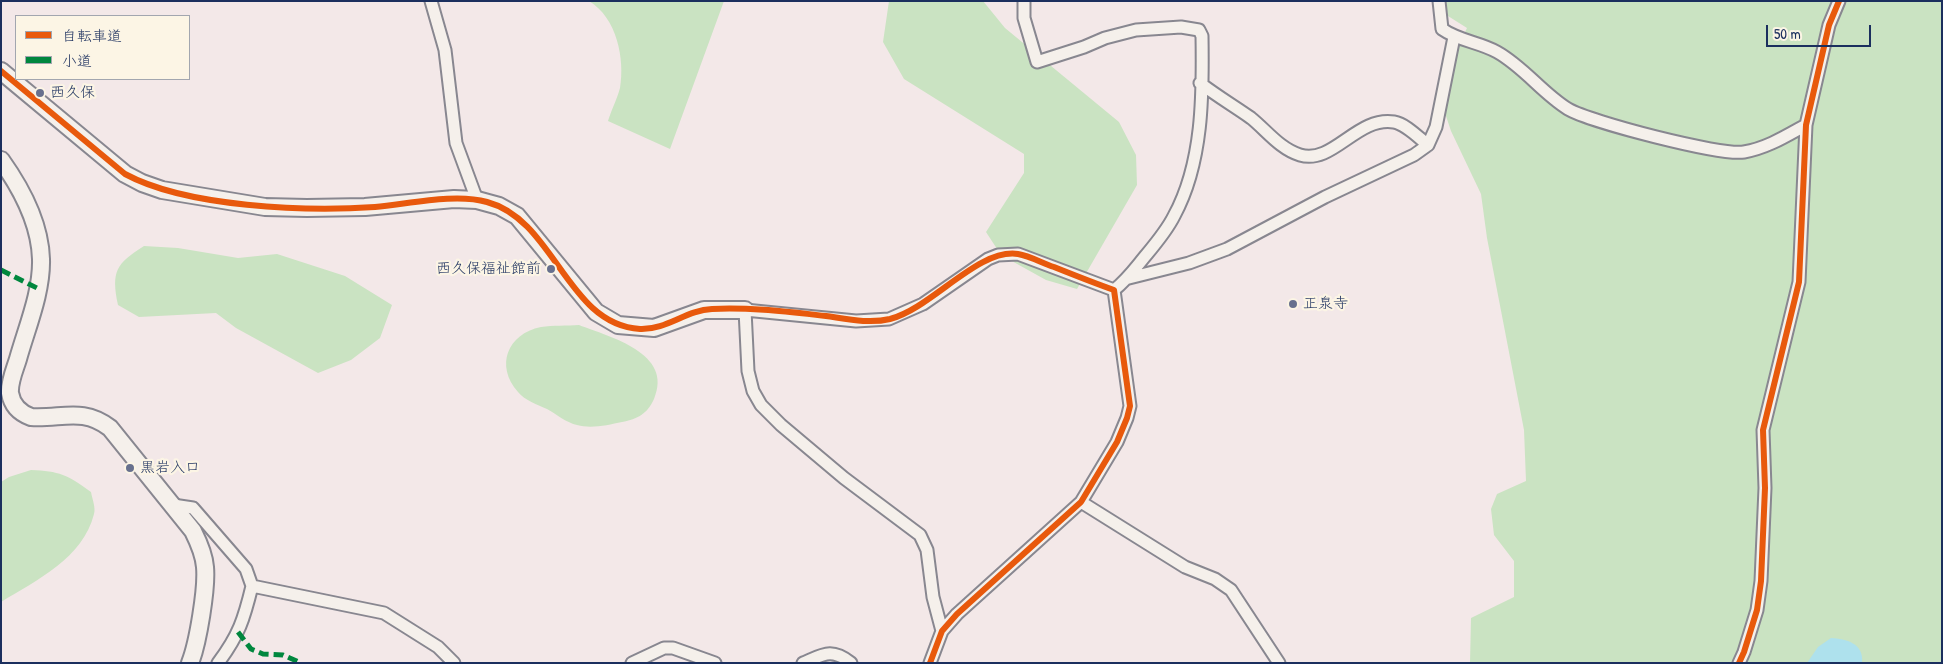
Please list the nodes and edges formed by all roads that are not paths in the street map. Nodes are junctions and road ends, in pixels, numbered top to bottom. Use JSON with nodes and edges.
{"nodes":[{"id":1,"x":431,"y":1,"type":"edge"},
{"id":2,"x":1024,"y":1,"type":"edge"},
{"id":3,"x":1439,"y":1,"type":"edge"},
{"id":4,"x":1839,"y":1,"type":"edge"},
{"id":5,"x":1454,"y":38,"type":"junction"},
{"id":6,"x":1,"y":71,"type":"edge"},
{"id":7,"x":1200,"y":83,"type":"junction"},
{"id":8,"x":1806,"y":125,"type":"junction"},
{"id":9,"x":1428,"y":145,"type":"junction"},
{"id":10,"x":1,"y":160,"type":"edge"},
{"id":11,"x":477,"y":200,"type":"junction"},
{"id":12,"x":1129,"y":278,"type":"junction"},
{"id":13,"x":1114,"y":290,"type":"junction"},
{"id":14,"x":745,"y":310,"type":"junction"},
{"id":15,"x":1082,"y":502,"type":"junction"},
{"id":16,"x":173,"y":505,"type":"junction"},
{"id":17,"x":252,"y":586,"type":"junction"},
{"id":18,"x":942,"y":631,"type":"junction"},
{"id":19,"x":190,"y":663,"type":"edge"},
{"id":20,"x":218,"y":663,"type":"edge"},
{"id":21,"x":454,"y":663,"type":"edge"},
{"id":22,"x":632,"y":663,"type":"edge"},
{"id":23,"x":716,"y":663,"type":"edge"},
{"id":24,"x":803,"y":663,"type":"edge"},
{"id":25,"x":851,"y":663,"type":"edge"},
{"id":26,"x":930,"y":663,"type":"edge"},
{"id":27,"x":1279,"y":663,"type":"edge"},
{"id":28,"x":1739,"y":663,"type":"edge"}],
"edges":[{"from":1,"to":11,"type":"street"},
{"from":2,"to":7,"type":"street"},
{"from":3,"to":5,"type":"street"},
{"from":4,"to":8,"type":"street"},
{"from":5,"to":8,"type":"street"},
{"from":5,"to":9,"type":"street"},
{"from":6,"to":11,"type":"street"},
{"from":7,"to":9,"type":"street"},
{"from":7,"to":12,"type":"street"},
{"from":8,"to":28,"type":"street"},
{"from":9,"to":12,"type":"street"},
{"from":10,"to":16,"type":"street"},
{"from":11,"to":14,"type":"street"},
{"from":12,"to":13,"type":"street"},
{"from":13,"to":14,"type":"street"},
{"from":13,"to":15,"type":"street"},
{"from":14,"to":18,"type":"street"},
{"from":15,"to":18,"type":"street"},
{"from":15,"to":27,"type":"street"},
{"from":16,"to":17,"type":"street"},
{"from":16,"to":19,"type":"street"},
{"from":17,"to":20,"type":"street"},
{"from":17,"to":21,"type":"street"},
{"from":18,"to":26,"type":"street"},
{"from":22,"to":23,"type":"street"},
{"from":24,"to":25,"type":"street"}]}
